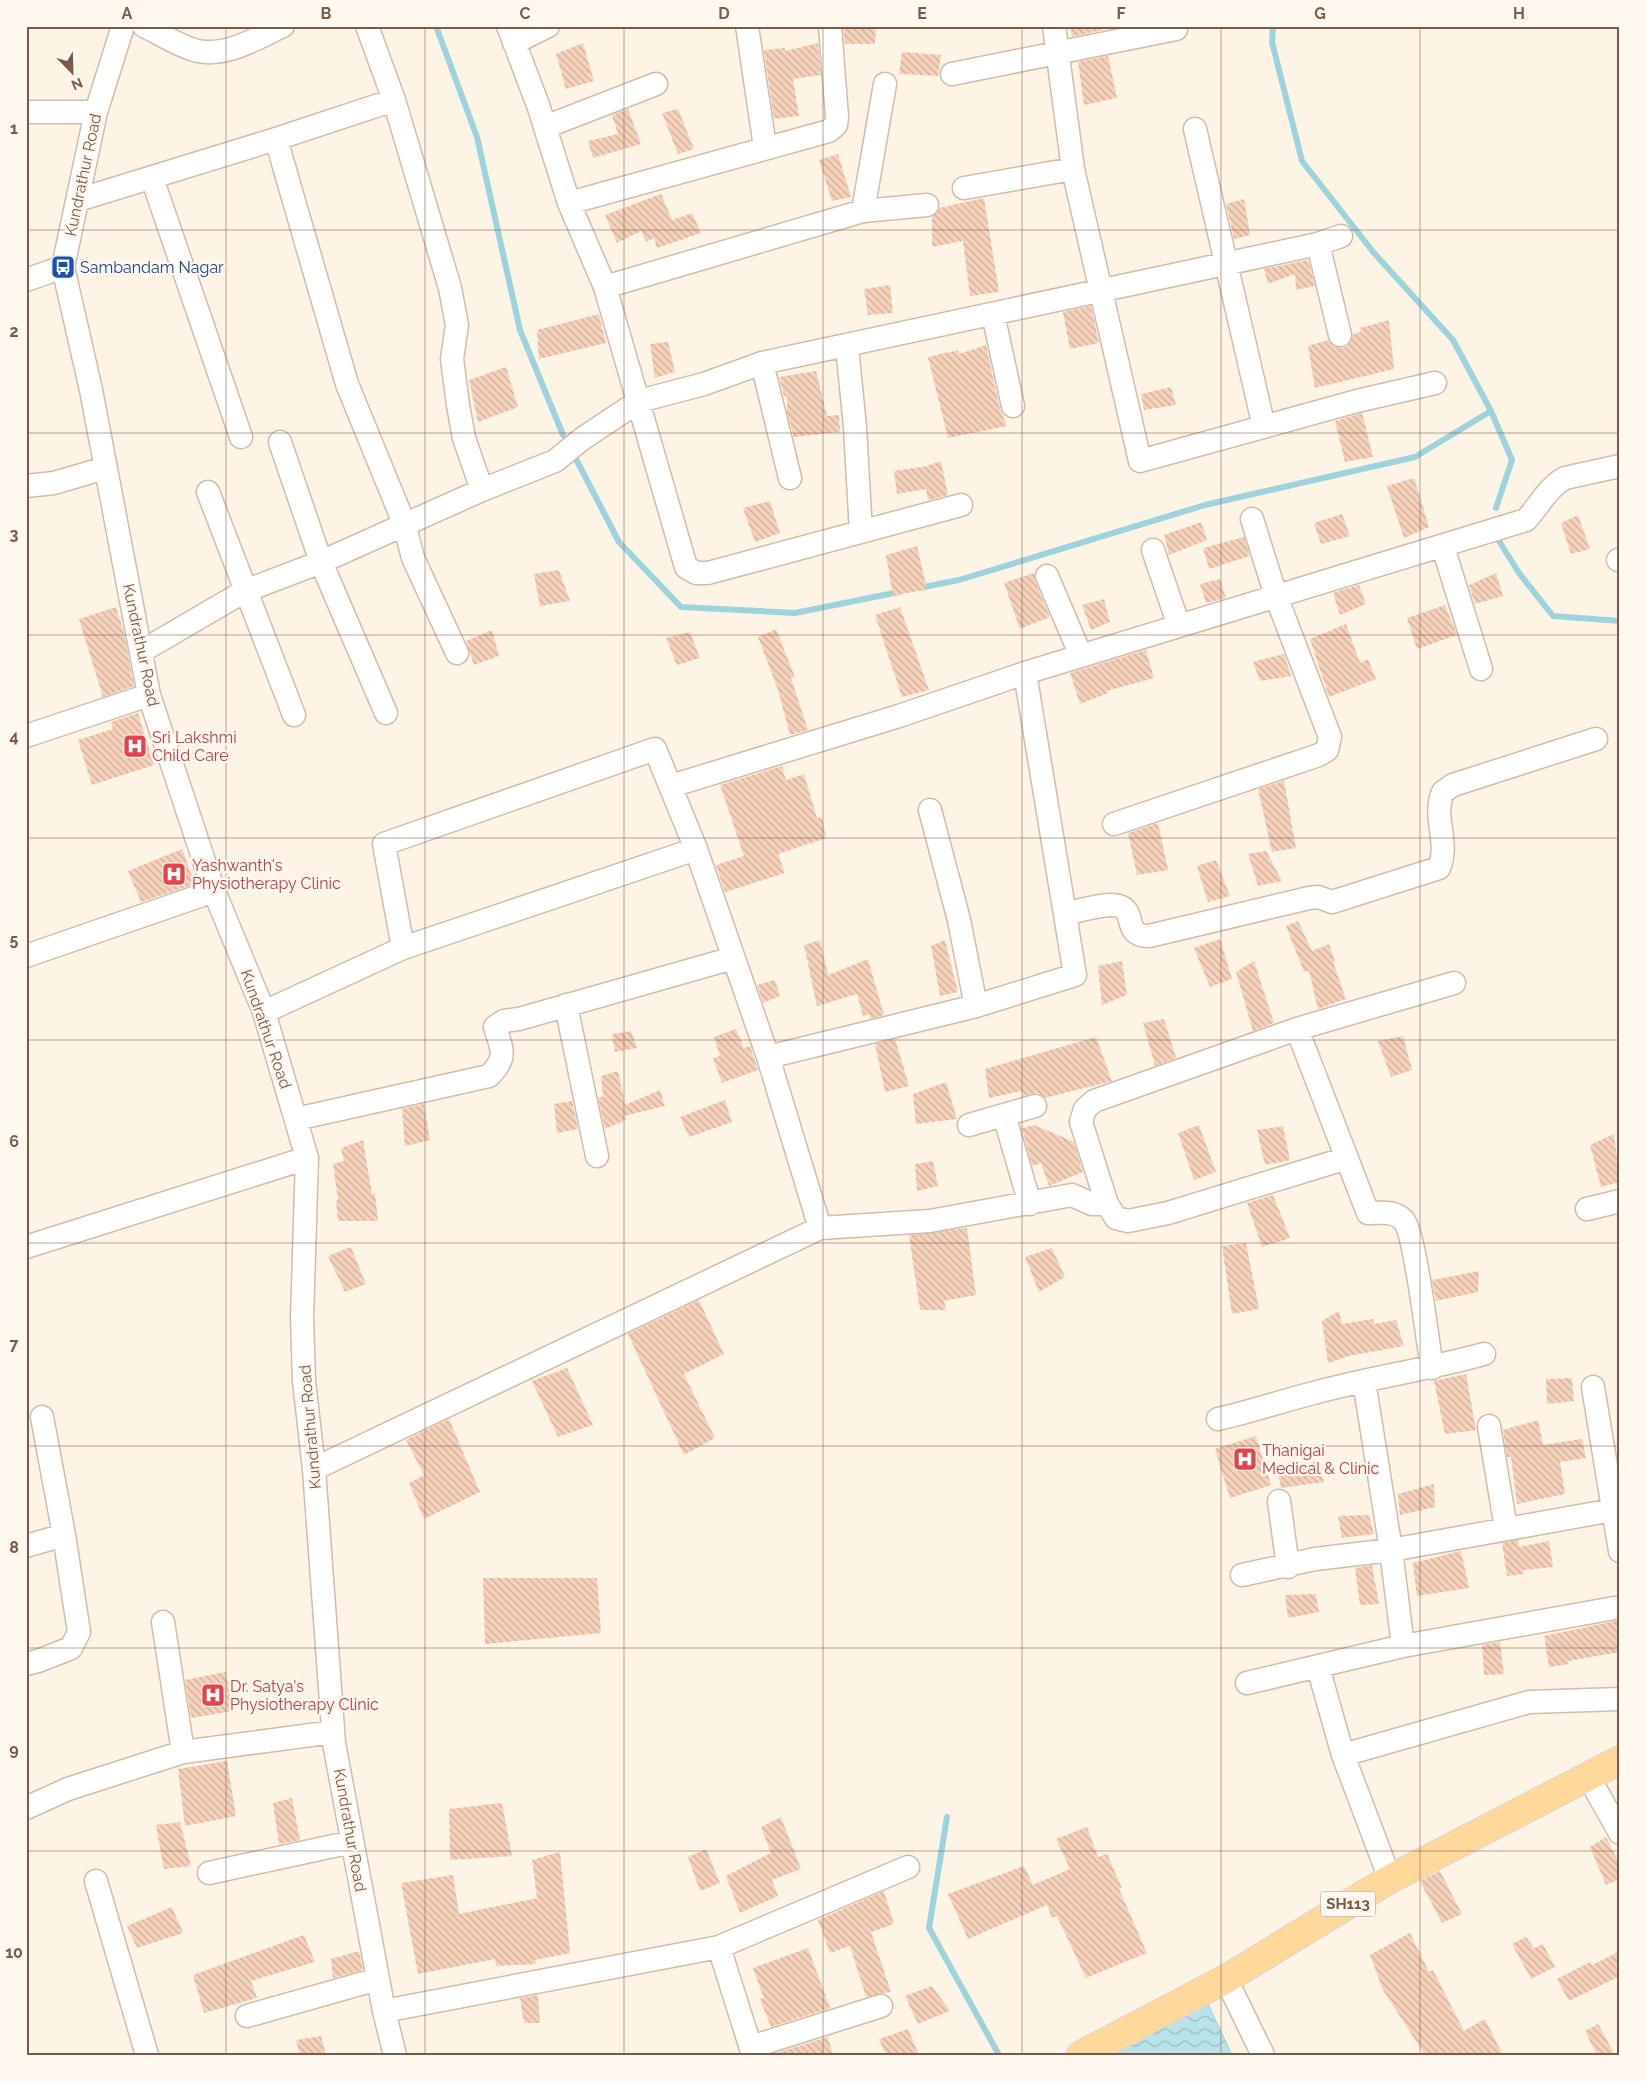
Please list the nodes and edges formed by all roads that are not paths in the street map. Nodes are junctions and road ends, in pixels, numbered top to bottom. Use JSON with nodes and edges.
{"nodes":[{"id":1,"x":124,"y":26,"type":"edge"},
{"id":2,"x":144,"y":26,"type":"edge"},
{"id":3,"x":283,"y":26,"type":"edge"},
{"id":4,"x":367,"y":26,"type":"edge"},
{"id":5,"x":548,"y":26,"type":"edge"},
{"id":6,"x":747,"y":26,"type":"edge"},
{"id":7,"x":830,"y":26,"type":"edge"},
{"id":8,"x":1054,"y":26,"type":"edge"},
{"id":9,"x":1176,"y":29,"type":"dead end"},
{"id":10,"x":511,"y":35,"type":"edge"},
{"id":11,"x":1055,"y":52,"type":"junction"},
{"id":12,"x":952,"y":74,"type":"dead end"},
{"id":13,"x":656,"y":84,"type":"dead end"},
{"id":14,"x":885,"y":84,"type":"dead end"},
{"id":15,"x":394,"y":100,"type":"junction"},
{"id":16,"x":26,"y":112,"type":"edge"},
{"id":17,"x":96,"y":112,"type":"junction"},
{"id":18,"x":545,"y":128,"type":"junction"},
{"id":19,"x":1195,"y":129,"type":"dead end"},
{"id":20,"x":276,"y":139,"type":"junction"},
{"id":21,"x":765,"y":148,"type":"junction"},
{"id":22,"x":1073,"y":169,"type":"junction"},
{"id":23,"x":152,"y":178,"type":"junction"},
{"id":24,"x":964,"y":188,"type":"dead end"},
{"id":25,"x":78,"y":200,"type":"junction"},
{"id":26,"x":569,"y":203,"type":"junction"},
{"id":27,"x":927,"y":205,"type":"dead end"},
{"id":28,"x":863,"y":211,"type":"junction"},
{"id":29,"x":1341,"y":236,"type":"dead end"},
{"id":30,"x":1318,"y":244,"type":"junction"},
{"id":31,"x":1224,"y":262,"type":"junction"},
{"id":32,"x":63,"y":267,"type":"junction"},
{"id":33,"x":26,"y":280,"type":"edge"},
{"id":34,"x":605,"y":287,"type":"junction"},
{"id":35,"x":1100,"y":290,"type":"junction"},
{"id":36,"x":993,"y":314,"type":"junction"},
{"id":37,"x":1340,"y":335,"type":"dead end"},
{"id":38,"x":847,"y":347,"type":"junction"},
{"id":39,"x":762,"y":363,"type":"junction"},
{"id":40,"x":1435,"y":383,"type":"dead end"},
{"id":41,"x":639,"y":401,"type":"junction"},
{"id":42,"x":1013,"y":406,"type":"dead end"},
{"id":43,"x":1264,"y":427,"type":"junction"},
{"id":44,"x":241,"y":437,"type":"dead end"},
{"id":45,"x":280,"y":442,"type":"dead end"},
{"id":46,"x":1620,"y":466,"type":"edge"},
{"id":47,"x":105,"y":468,"type":"junction"},
{"id":48,"x":790,"y":478,"type":"dead end"},
{"id":49,"x":26,"y":486,"type":"edge"},
{"id":50,"x":482,"y":490,"type":"junction"},
{"id":51,"x":208,"y":492,"type":"dead end"},
{"id":52,"x":961,"y":505,"type":"dead end"},
{"id":53,"x":1252,"y":519,"type":"dead end"},
{"id":54,"x":404,"y":523,"type":"junction"},
{"id":55,"x":861,"y":532,"type":"junction"},
{"id":56,"x":1443,"y":547,"type":"junction"},
{"id":57,"x":1153,"y":550,"type":"dead end"},
{"id":58,"x":320,"y":562,"type":"junction"},
{"id":59,"x":1047,"y":576,"type":"dead end"},
{"id":60,"x":245,"y":591,"type":"junction"},
{"id":61,"x":1276,"y":596,"type":"junction"},
{"id":62,"x":1179,"y":626,"type":"junction"},
{"id":63,"x":142,"y":652,"type":"junction"},
{"id":64,"x":457,"y":653,"type":"dead end"},
{"id":65,"x":1081,"y":656,"type":"junction"},
{"id":66,"x":1481,"y":669,"type":"dead end"},
{"id":67,"x":1025,"y":673,"type":"junction"},
{"id":68,"x":149,"y":695,"type":"junction"},
{"id":69,"x":386,"y":713,"type":"dead end"},
{"id":70,"x":294,"y":715,"type":"dead end"},
{"id":71,"x":26,"y":736,"type":"edge"},
{"id":72,"x":1596,"y":739,"type":"dead end"},
{"id":73,"x":671,"y":786,"type":"junction"},
{"id":74,"x":930,"y":810,"type":"dead end"},
{"id":75,"x":1114,"y":824,"type":"dead end"},
{"id":76,"x":696,"y":849,"type":"junction"},
{"id":77,"x":214,"y":891,"type":"junction"},
{"id":78,"x":1065,"y":914,"type":"junction"},
{"id":79,"x":403,"y":948,"type":"junction"},
{"id":80,"x":26,"y":956,"type":"edge"},
{"id":81,"x":733,"y":958,"type":"junction"},
{"id":82,"x":1454,"y":983,"type":"dead end"},
{"id":83,"x":566,"y":1005,"type":"junction"},
{"id":84,"x":976,"y":1006,"type":"junction"},
{"id":85,"x":264,"y":1012,"type":"junction"},
{"id":86,"x":1297,"y":1029,"type":"junction"},
{"id":87,"x":768,"y":1057,"type":"junction"},
{"id":88,"x":1035,"y":1106,"type":"dead end"},
{"id":89,"x":1004,"y":1115,"type":"junction"},
{"id":90,"x":296,"y":1119,"type":"junction"},
{"id":91,"x":969,"y":1125,"type":"dead end"},
{"id":92,"x":597,"y":1156,"type":"dead end"},
{"id":93,"x":307,"y":1158,"type":"junction"},
{"id":94,"x":1346,"y":1158,"type":"junction"},
{"id":95,"x":1620,"y":1200,"type":"edge"},
{"id":96,"x":1030,"y":1204,"type":"junction"},
{"id":97,"x":1107,"y":1204,"type":"junction"},
{"id":98,"x":1587,"y":1209,"type":"dead end"},
{"id":99,"x":820,"y":1228,"type":"junction"},
{"id":100,"x":26,"y":1247,"type":"edge"},
{"id":101,"x":1484,"y":1354,"type":"dead end"},
{"id":102,"x":1432,"y":1368,"type":"junction"},
{"id":103,"x":1364,"y":1381,"type":"junction"},
{"id":104,"x":1593,"y":1387,"type":"dead end"},
{"id":105,"x":42,"y":1417,"type":"dead end"},
{"id":106,"x":1218,"y":1419,"type":"dead end"},
{"id":107,"x":1489,"y":1426,"type":"dead end"},
{"id":108,"x":314,"y":1469,"type":"junction"},
{"id":109,"x":1279,"y":1501,"type":"dead end"},
{"id":110,"x":1613,"y":1510,"type":"junction"},
{"id":111,"x":1506,"y":1529,"type":"junction"},
{"id":112,"x":64,"y":1535,"type":"junction"},
{"id":113,"x":26,"y":1546,"type":"edge"},
{"id":114,"x":1391,"y":1550,"type":"junction"},
{"id":115,"x":1620,"y":1551,"type":"edge"},
{"id":116,"x":1288,"y":1567,"type":"junction"},
{"id":117,"x":1242,"y":1575,"type":"dead end"},
{"id":118,"x":1620,"y":1607,"type":"edge"},
{"id":119,"x":163,"y":1622,"type":"dead end"},
{"id":120,"x":1403,"y":1646,"type":"junction"},
{"id":121,"x":26,"y":1664,"type":"edge"},
{"id":122,"x":1318,"y":1667,"type":"junction"},
{"id":123,"x":1247,"y":1683,"type":"dead end"},
{"id":124,"x":1620,"y":1699,"type":"edge"},
{"id":125,"x":333,"y":1732,"type":"junction"},
{"id":126,"x":183,"y":1752,"type":"junction"},
{"id":127,"x":1343,"y":1754,"type":"junction"},
{"id":128,"x":1620,"y":1760,"type":"edge"},
{"id":129,"x":1588,"y":1776,"type":"junction"},
{"id":130,"x":26,"y":1808,"type":"edge"},
{"id":131,"x":1620,"y":1833,"type":"edge"},
{"id":132,"x":352,"y":1842,"type":"junction"},
{"id":133,"x":908,"y":1867,"type":"dead end"},
{"id":134,"x":209,"y":1872,"type":"dead end"},
{"id":135,"x":1390,"y":1879,"type":"junction"},
{"id":136,"x":96,"y":1881,"type":"dead end"},
{"id":137,"x":718,"y":1947,"type":"junction"},
{"id":138,"x":378,"y":1979,"type":"junction"},
{"id":139,"x":1226,"y":1979,"type":"junction"},
{"id":140,"x":881,"y":2006,"type":"dead end"},
{"id":141,"x":384,"y":2011,"type":"junction"},
{"id":142,"x":247,"y":2016,"type":"dead end"},
{"id":143,"x":752,"y":2051,"type":"edge"},
{"id":144,"x":147,"y":2055,"type":"edge"},
{"id":145,"x":395,"y":2055,"type":"edge"},
{"id":146,"x":1080,"y":2055,"type":"edge"},
{"id":147,"x":1263,"y":2055,"type":"edge"}],
"edges":[{"from":1,"to":17,"type":"street","name":"Kundrathur Road"},
{"from":2,"to":3,"type":"street"},
{"from":4,"to":15,"type":"street"},
{"from":5,"to":10,"type":"street"},
{"from":6,"to":21,"type":"street"},
{"from":7,"to":21,"type":"street"},
{"from":8,"to":11,"type":"street"},
{"from":9,"to":11,"type":"street"},
{"from":10,"to":18,"type":"street"},
{"from":11,"to":12,"type":"street"},
{"from":11,"to":22,"type":"street"},
{"from":13,"to":18,"type":"street"},
{"from":14,"to":28,"type":"street"},
{"from":15,"to":20,"type":"street"},
{"from":15,"to":50,"type":"street"},
{"from":16,"to":17,"type":"street"},
{"from":17,"to":25,"type":"street","name":"Kundrathur Road"},
{"from":18,"to":26,"type":"street"},
{"from":19,"to":31,"type":"street"},
{"from":20,"to":23,"type":"street"},
{"from":20,"to":54,"type":"street"},
{"from":21,"to":26,"type":"street"},
{"from":22,"to":24,"type":"street"},
{"from":22,"to":35,"type":"street"},
{"from":23,"to":25,"type":"street"},
{"from":23,"to":44,"type":"street"},
{"from":25,"to":32,"type":"street","name":"Kundrathur Road"},
{"from":26,"to":34,"type":"street"},
{"from":27,"to":28,"type":"street"},
{"from":28,"to":34,"type":"street"},
{"from":29,"to":30,"type":"street"},
{"from":30,"to":31,"type":"street"},
{"from":30,"to":37,"type":"street"},
{"from":31,"to":35,"type":"street"},
{"from":31,"to":43,"type":"street"},
{"from":32,"to":33,"type":"street"},
{"from":32,"to":47,"type":"street","name":"Kundrathur Road"},
{"from":34,"to":41,"type":"street"},
{"from":35,"to":36,"type":"street"},
{"from":35,"to":43,"type":"street"},
{"from":36,"to":38,"type":"street"},
{"from":36,"to":42,"type":"street"},
{"from":38,"to":39,"type":"street"},
{"from":38,"to":55,"type":"street"},
{"from":39,"to":41,"type":"street"},
{"from":39,"to":48,"type":"street"},
{"from":40,"to":43,"type":"street"},
{"from":41,"to":50,"type":"street"},
{"from":41,"to":55,"type":"street"},
{"from":45,"to":58,"type":"street"},
{"from":46,"to":56,"type":"street"},
{"from":47,"to":49,"type":"street"},
{"from":47,"to":63,"type":"street","name":"Kundrathur Road"},
{"from":50,"to":54,"type":"street"},
{"from":51,"to":60,"type":"street"},
{"from":52,"to":55,"type":"street"},
{"from":53,"to":61,"type":"street"},
{"from":54,"to":58,"type":"street"},
{"from":54,"to":64,"type":"street"},
{"from":56,"to":61,"type":"street"},
{"from":56,"to":66,"type":"street"},
{"from":57,"to":62,"type":"street"},
{"from":58,"to":60,"type":"street"},
{"from":58,"to":69,"type":"street"},
{"from":59,"to":65,"type":"street"},
{"from":60,"to":63,"type":"street"},
{"from":60,"to":70,"type":"street"},
{"from":61,"to":62,"type":"street"},
{"from":61,"to":75,"type":"street"},
{"from":62,"to":65,"type":"street"},
{"from":63,"to":68,"type":"street","name":"Kundrathur Road"},
{"from":65,"to":67,"type":"street"},
{"from":67,"to":73,"type":"street"},
{"from":67,"to":78,"type":"street"},
{"from":68,"to":71,"type":"street"},
{"from":68,"to":77,"type":"street","name":"Kundrathur Road"},
{"from":72,"to":78,"type":"street"},
{"from":73,"to":76,"type":"street"},
{"from":73,"to":79,"type":"street"},
{"from":74,"to":84,"type":"street"},
{"from":76,"to":79,"type":"street"},
{"from":76,"to":81,"type":"street"},
{"from":77,"to":80,"type":"street"},
{"from":77,"to":85,"type":"street","name":"Kundrathur Road"},
{"from":78,"to":84,"type":"street"},
{"from":79,"to":85,"type":"street"},
{"from":81,"to":83,"type":"street"},
{"from":81,"to":87,"type":"street"},
{"from":82,"to":86,"type":"street"},
{"from":83,"to":90,"type":"street"},
{"from":83,"to":92,"type":"street"},
{"from":84,"to":87,"type":"street"},
{"from":85,"to":90,"type":"street","name":"Kundrathur Road"},
{"from":86,"to":94,"type":"street"},
{"from":86,"to":97,"type":"street"},
{"from":87,"to":99,"type":"street"},
{"from":88,"to":89,"type":"street"},
{"from":89,"to":91,"type":"street"},
{"from":89,"to":96,"type":"street"},
{"from":90,"to":93,"type":"street","name":"Kundrathur Road"},
{"from":93,"to":100,"type":"street"},
{"from":93,"to":108,"type":"street","name":"Kundrathur Road"},
{"from":94,"to":97,"type":"street"},
{"from":94,"to":102,"type":"street"},
{"from":95,"to":98,"type":"street"},
{"from":96,"to":97,"type":"street"},
{"from":96,"to":99,"type":"street"},
{"from":99,"to":108,"type":"street"},
{"from":101,"to":102,"type":"street"},
{"from":102,"to":103,"type":"street"},
{"from":103,"to":106,"type":"street"},
{"from":103,"to":114,"type":"street"},
{"from":104,"to":110,"type":"street"},
{"from":105,"to":112,"type":"street"},
{"from":107,"to":111,"type":"street"},
{"from":108,"to":125,"type":"street","name":"Kundrathur Road"},
{"from":109,"to":116,"type":"street"},
{"from":110,"to":111,"type":"street"},
{"from":110,"to":115,"type":"street"},
{"from":111,"to":114,"type":"street"},
{"from":112,"to":113,"type":"street"},
{"from":112,"to":121,"type":"street"},
{"from":114,"to":116,"type":"street"},
{"from":114,"to":120,"type":"street"},
{"from":116,"to":117,"type":"street"},
{"from":118,"to":120,"type":"street"},
{"from":119,"to":126,"type":"street"},
{"from":120,"to":122,"type":"street"},
{"from":122,"to":123,"type":"street"},
{"from":122,"to":127,"type":"street"},
{"from":124,"to":127,"type":"street"},
{"from":125,"to":126,"type":"street"},
{"from":125,"to":132,"type":"street","name":"Kundrathur Road"},
{"from":126,"to":130,"type":"street"},
{"from":127,"to":135,"type":"street"},
{"from":128,"to":129,"type":"main road","number":"SH113"},
{"from":129,"to":131,"type":"street"},
{"from":129,"to":135,"type":"main road","number":"SH113"},
{"from":132,"to":134,"type":"street"},
{"from":132,"to":138,"type":"street","name":"Kundrathur Road"},
{"from":133,"to":137,"type":"street"},
{"from":135,"to":139,"type":"main road","number":"SH113"},
{"from":136,"to":144,"type":"street"},
{"from":137,"to":141,"type":"street"},
{"from":137,"to":143,"type":"street"},
{"from":138,"to":141,"type":"street","name":"Kundrathur Road"},
{"from":138,"to":142,"type":"street"},
{"from":139,"to":146,"type":"main road","number":"SH113"},
{"from":139,"to":147,"type":"street"},
{"from":140,"to":143,"type":"street"},
{"from":141,"to":145,"type":"street","name":"Kundrathur Road"}]}
